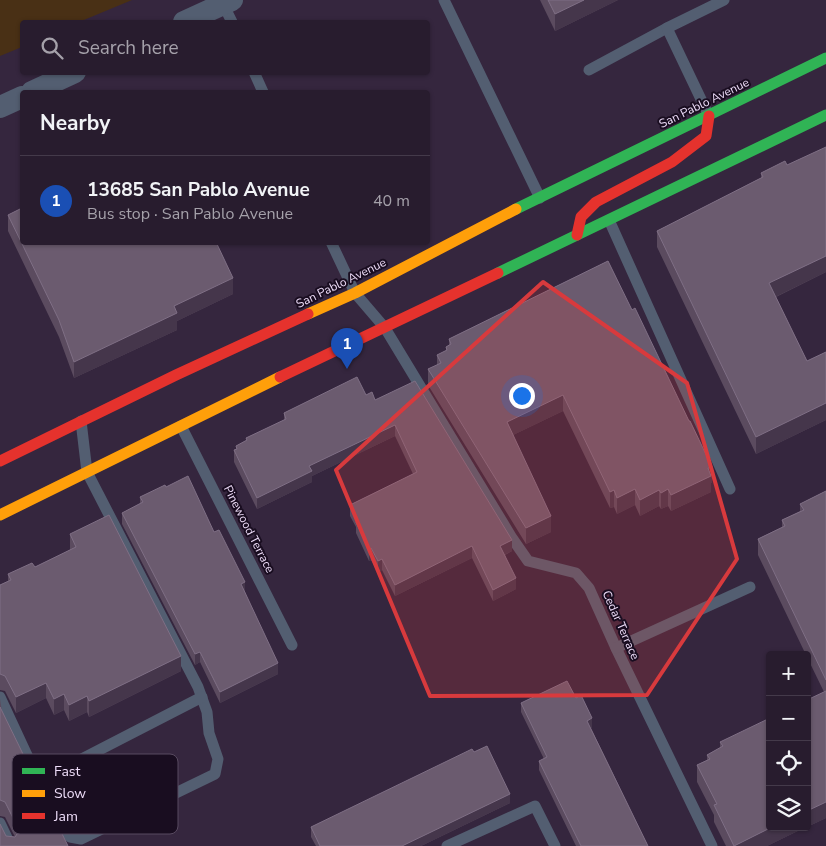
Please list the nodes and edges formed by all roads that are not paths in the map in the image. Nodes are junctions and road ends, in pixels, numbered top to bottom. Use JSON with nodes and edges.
{"nodes":[{"id":1,"x":444,"y":0,"type":"edge"},
{"id":2,"x":724,"y":0,"type":"edge"},
{"id":3,"x":229,"y":9,"type":"edge"},
{"id":4,"x":191,"y":20,"type":"edge"},
{"id":5,"x":667,"y":28,"type":"junction"},
{"id":6,"x":826,"y":58,"type":"edge"},
{"id":7,"x":589,"y":70,"type":"dead end"},
{"id":8,"x":69,"y":75,"type":"edge"},
{"id":9,"x":255,"y":75,"type":"edge"},
{"id":10,"x":36,"y":90,"type":"edge"},
{"id":11,"x":262,"y":90,"type":"edge"},
{"id":12,"x":20,"y":98,"type":"edge"},
{"id":13,"x":0,"y":107,"type":"edge"},
{"id":14,"x":826,"y":115,"type":"edge"},
{"id":15,"x":709,"y":116,"type":"junction"},
{"id":16,"x":540,"y":198,"type":"junction"},
{"id":17,"x":609,"y":220,"type":"junction"},
{"id":18,"x":576,"y":235,"type":"junction"},
{"id":19,"x":332,"y":245,"type":"edge"},
{"id":20,"x":355,"y":293,"type":"junction"},
{"id":21,"x":385,"y":328,"type":"junction"},
{"id":22,"x":81,"y":421,"type":"junction"},
{"id":23,"x":181,"y":426,"type":"junction"},
{"id":24,"x":0,"y":461,"type":"edge"},
{"id":25,"x":87,"y":472,"type":"junction"},
{"id":26,"x":730,"y":489,"type":"dead end"},
{"id":27,"x":0,"y":515,"type":"edge"},
{"id":28,"x":750,"y":587,"type":"dead end"},
{"id":29,"x":292,"y":645,"type":"dead end"},
{"id":30,"x":616,"y":648,"type":"junction"},
{"id":31,"x":0,"y":697,"type":"edge"},
{"id":32,"x":202,"y":697,"type":"junction"},
{"id":33,"x":27,"y":754,"type":"edge"},
{"id":34,"x":92,"y":754,"type":"edge"},
{"id":35,"x":178,"y":792,"type":"edge"},
{"id":36,"x":0,"y":823,"type":"edge"},
{"id":37,"x":68,"y":834,"type":"edge"},
{"id":38,"x":91,"y":834,"type":"edge"},
{"id":39,"x":11,"y":846,"type":"edge"},
{"id":40,"x":447,"y":846,"type":"edge"},
{"id":41,"x":555,"y":846,"type":"edge"},
{"id":42,"x":712,"y":846,"type":"edge"}],
"edges":[{"from":1,"to":16,"type":"lane"},
{"from":2,"to":5,"type":"lane"},
{"from":3,"to":4,"type":"street"},
{"from":5,"to":7,"type":"lane"},
{"from":5,"to":15,"type":"lane"},
{"from":6,"to":15,"type":"main road","name":"San Pablo Avenue"},
{"from":8,"to":10,"type":"street"},
{"from":9,"to":11,"type":"lane"},
{"from":12,"to":13,"type":"street"},
{"from":14,"to":17,"type":"main road"},
{"from":15,"to":16,"type":"main road","name":"San Pablo Avenue"},
{"from":15,"to":18,"type":"main road"},
{"from":16,"to":20,"type":"main road","name":"San Pablo Avenue"},
{"from":17,"to":18,"type":"main road"},
{"from":17,"to":26,"type":"lane"},
{"from":18,"to":21,"type":"main road"},
{"from":19,"to":20,"type":"lane","name":"Cedar Terrace"},
{"from":20,"to":21,"type":"lane","name":"Cedar Terrace"},
{"from":20,"to":22,"type":"main road","name":"San Pablo Avenue"},
{"from":21,"to":23,"type":"main road"},
{"from":21,"to":30,"type":"lane","name":"Cedar Terrace"},
{"from":22,"to":24,"type":"main road","name":"San Pablo Avenue"},
{"from":22,"to":25,"type":"lane"},
{"from":23,"to":25,"type":"main road"},
{"from":23,"to":29,"type":"lane","name":"Pinewood Terrace"},
{"from":25,"to":27,"type":"main road"},
{"from":25,"to":32,"type":"lane"},
{"from":28,"to":30,"type":"lane"},
{"from":30,"to":42,"type":"lane","name":"Cedar Terrace"},
{"from":31,"to":33,"type":"lane"},
{"from":32,"to":34,"type":"lane"},
{"from":32,"to":35,"type":"lane"},
{"from":36,"to":39,"type":"lane"},
{"from":37,"to":38,"type":"lane"},
{"from":40,"to":41,"type":"lane"}]}
